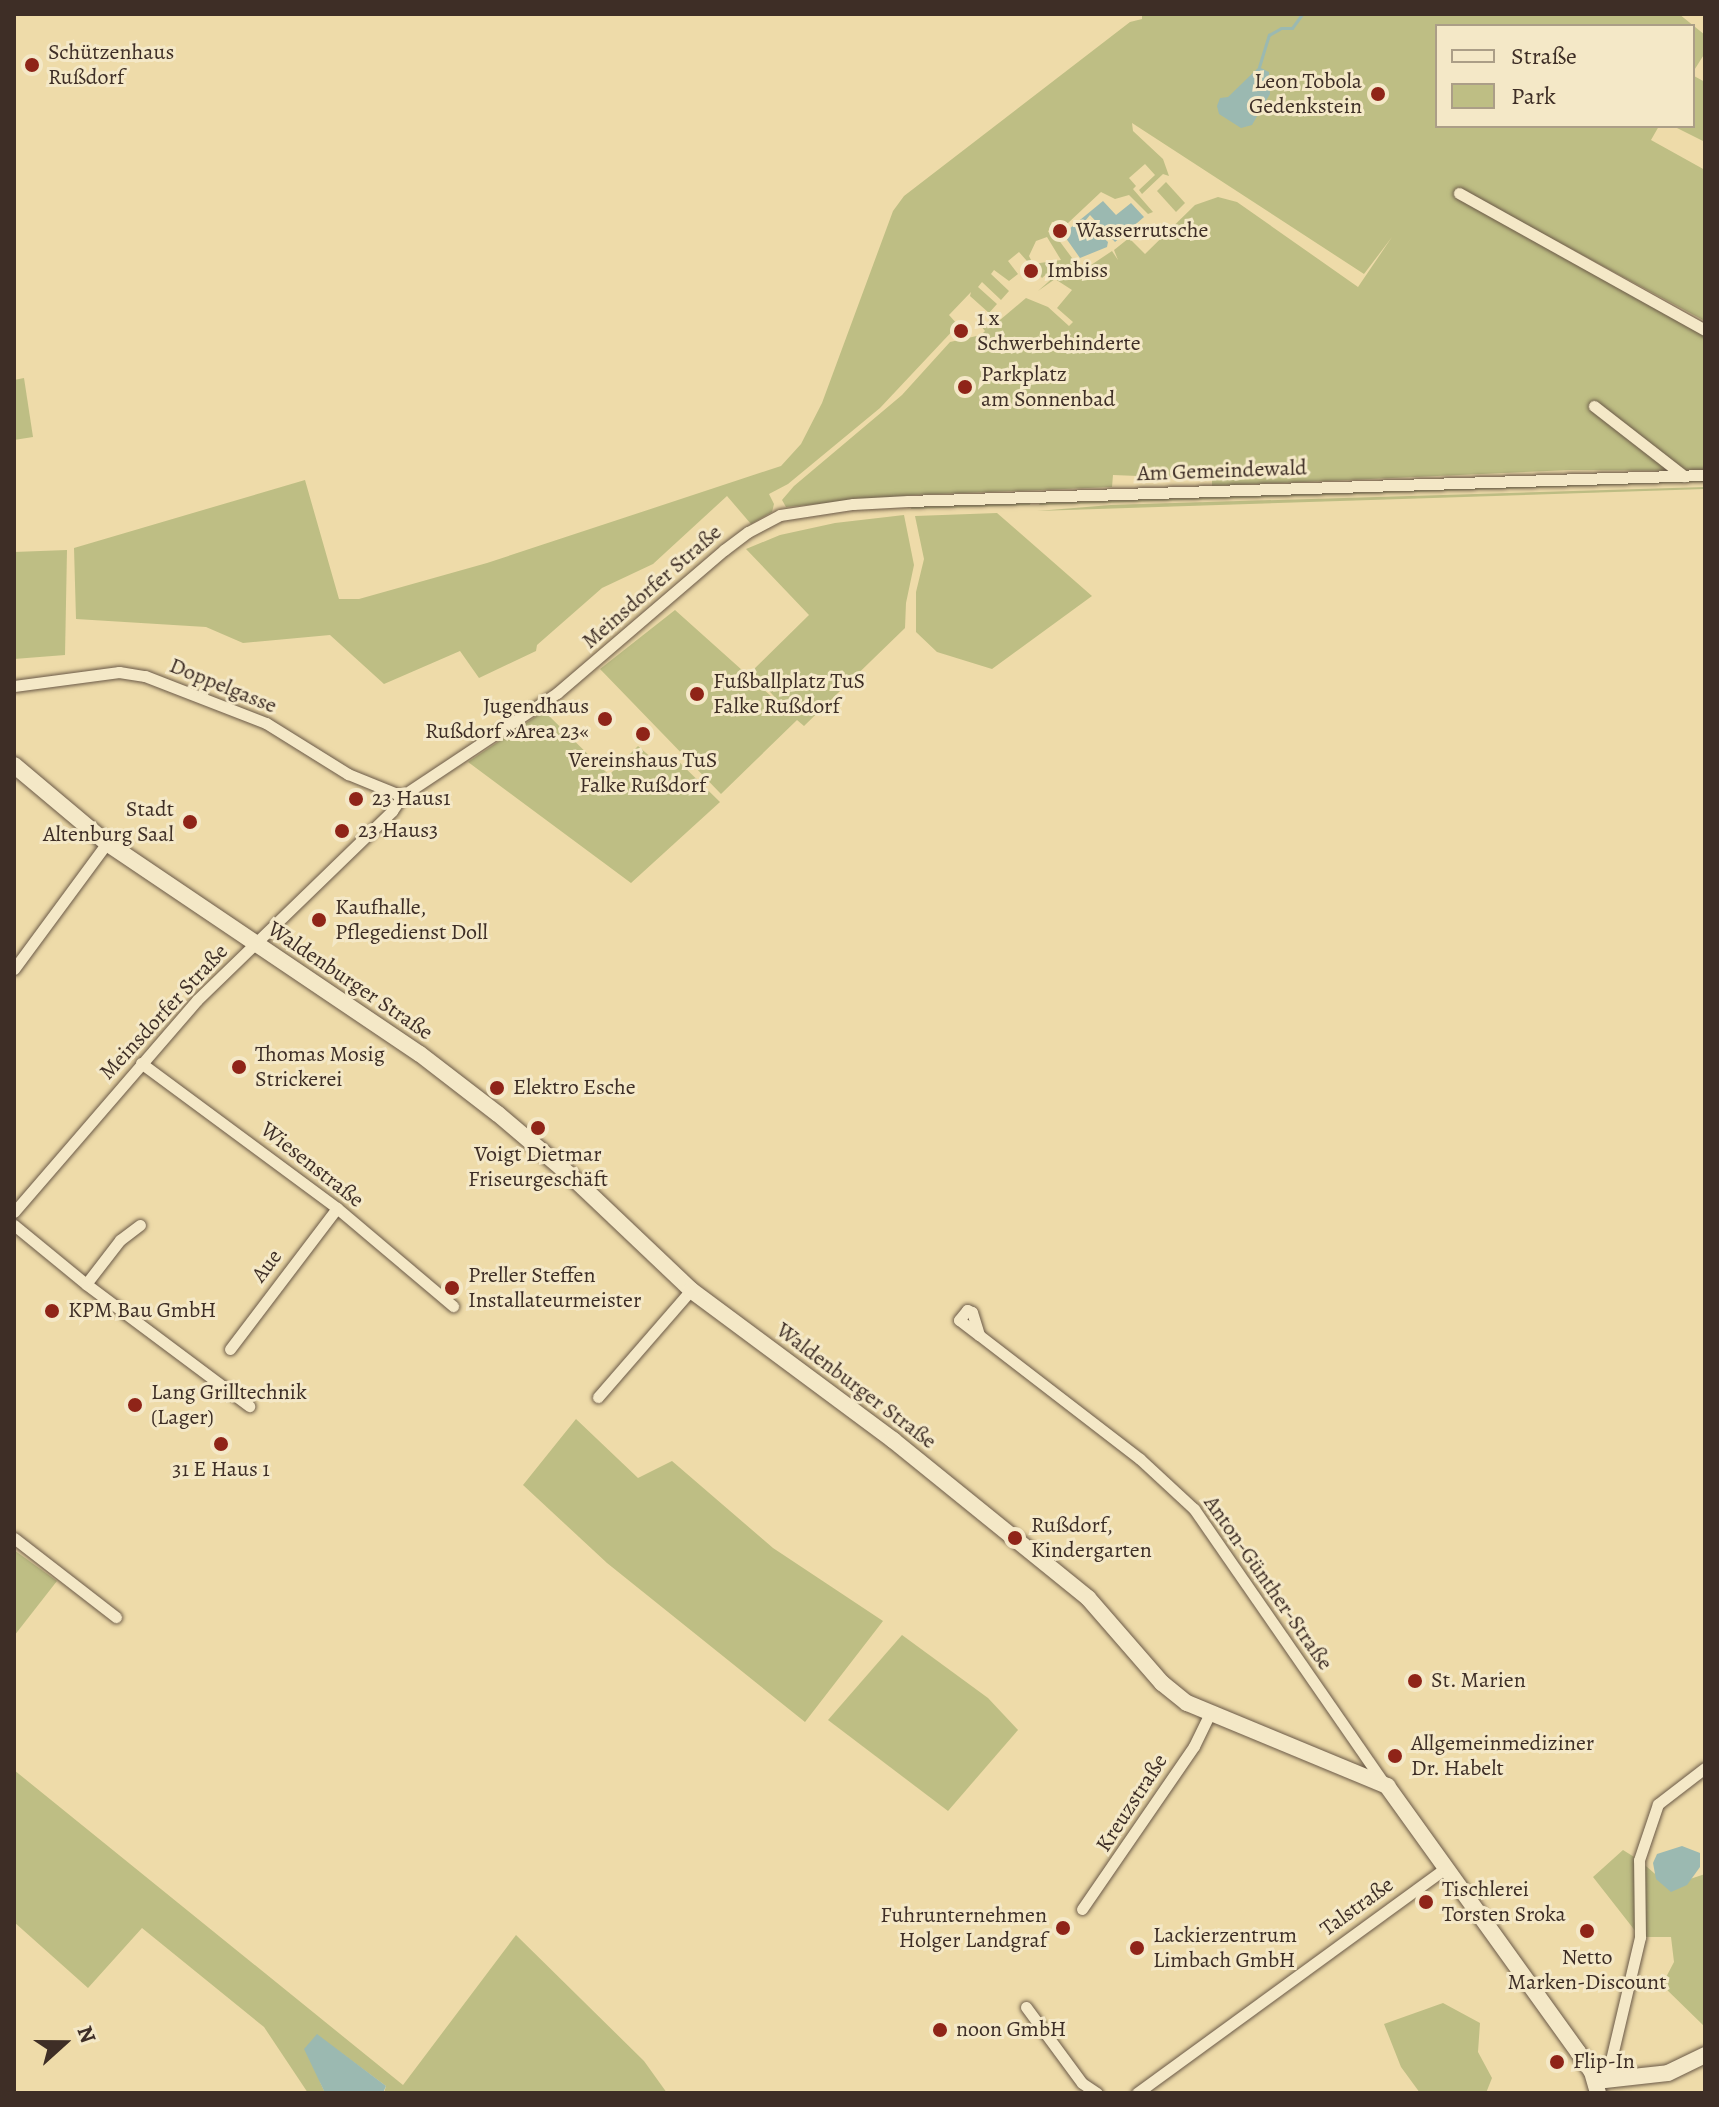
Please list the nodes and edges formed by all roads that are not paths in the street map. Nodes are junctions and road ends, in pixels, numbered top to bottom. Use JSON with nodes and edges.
{"nodes":[{"id":1,"x":1459,"y":193,"type":"dead end"},
{"id":2,"x":1705,"y":330,"type":"edge"},
{"id":3,"x":1594,"y":406,"type":"dead end"},
{"id":4,"x":1705,"y":475,"type":"edge"},
{"id":5,"x":1684,"y":476,"type":"junction"},
{"id":6,"x":765,"y":522,"type":"joint"},
{"id":7,"x":14,"y":686,"type":"edge"},
{"id":8,"x":14,"y":765,"type":"edge"},
{"id":9,"x":402,"y":796,"type":"junction"},
{"id":10,"x":107,"y":843,"type":"junction"},
{"id":11,"x":257,"y":943,"type":"junction"},
{"id":12,"x":14,"y":969,"type":"edge"},
{"id":13,"x":141,"y":1063,"type":"junction"},
{"id":14,"x":337,"y":1208,"type":"junction"},
{"id":15,"x":14,"y":1212,"type":"edge"},
{"id":16,"x":14,"y":1225,"type":"edge"},
{"id":17,"x":140,"y":1225,"type":"dead end"},
{"id":18,"x":86,"y":1284,"type":"junction"},
{"id":19,"x":691,"y":1290,"type":"junction"},
{"id":20,"x":453,"y":1306,"type":"dead end"},
{"id":21,"x":979,"y":1335,"type":"dead end"},
{"id":22,"x":230,"y":1349,"type":"dead end"},
{"id":23,"x":598,"y":1397,"type":"dead end"},
{"id":24,"x":249,"y":1406,"type":"dead end"},
{"id":25,"x":14,"y":1538,"type":"edge"},
{"id":26,"x":116,"y":1617,"type":"dead end"},
{"id":27,"x":1209,"y":1715,"type":"junction"},
{"id":28,"x":1705,"y":1768,"type":"edge"},
{"id":29,"x":1387,"y":1786,"type":"junction"},
{"id":30,"x":1446,"y":1868,"type":"junction"},
{"id":31,"x":1082,"y":1909,"type":"dead end"},
{"id":32,"x":1026,"y":2007,"type":"dead end"},
{"id":33,"x":1705,"y":2055,"type":"edge"},
{"id":34,"x":1600,"y":2085,"type":"edge"},
{"id":35,"x":1097,"y":2093,"type":"edge"},
{"id":36,"x":1137,"y":2093,"type":"edge"}],
"edges":[{"from":1,"to":2,"type":"street"},
{"from":3,"to":5,"type":"street"},
{"from":4,"to":5,"type":"street","name":"Am Gemeindewald"},
{"from":5,"to":6,"type":"street","name":"Am Gemeindewald"},
{"from":6,"to":9,"type":"street","name":"Meinsdorfer Straße"},
{"from":7,"to":9,"type":"street","name":"Doppelgasse"},
{"from":8,"to":10,"type":"main road","name":"Waldenburger Straße"},
{"from":9,"to":11,"type":"street","name":"Meinsdorfer Straße"},
{"from":10,"to":11,"type":"main road","name":"Waldenburger Straße"},
{"from":10,"to":12,"type":"street"},
{"from":11,"to":13,"type":"street","name":"Meinsdorfer Straße"},
{"from":11,"to":19,"type":"main road","name":"Waldenburger Straße"},
{"from":13,"to":14,"type":"street","name":"Wiesenstraße"},
{"from":13,"to":15,"type":"street","name":"Meinsdorfer Straße"},
{"from":14,"to":20,"type":"street","name":"Wiesenstraße"},
{"from":14,"to":22,"type":"street","name":"Aue"},
{"from":16,"to":18,"type":"street"},
{"from":17,"to":18,"type":"street"},
{"from":18,"to":24,"type":"street"},
{"from":19,"to":23,"type":"street"},
{"from":19,"to":27,"type":"main road","name":"Waldenburger Straße"},
{"from":21,"to":29,"type":"street","name":"Anton-Günther-Straße"},
{"from":25,"to":26,"type":"street"},
{"from":27,"to":29,"type":"main road","name":"Waldenburger Straße"},
{"from":27,"to":31,"type":"street","name":"Kreuzstraße"},
{"from":28,"to":34,"type":"street"},
{"from":29,"to":30,"type":"main road"},
{"from":30,"to":34,"type":"main road"},
{"from":30,"to":36,"type":"street","name":"Talstraße"},
{"from":32,"to":35,"type":"street"},
{"from":33,"to":34,"type":"main road"}]}
